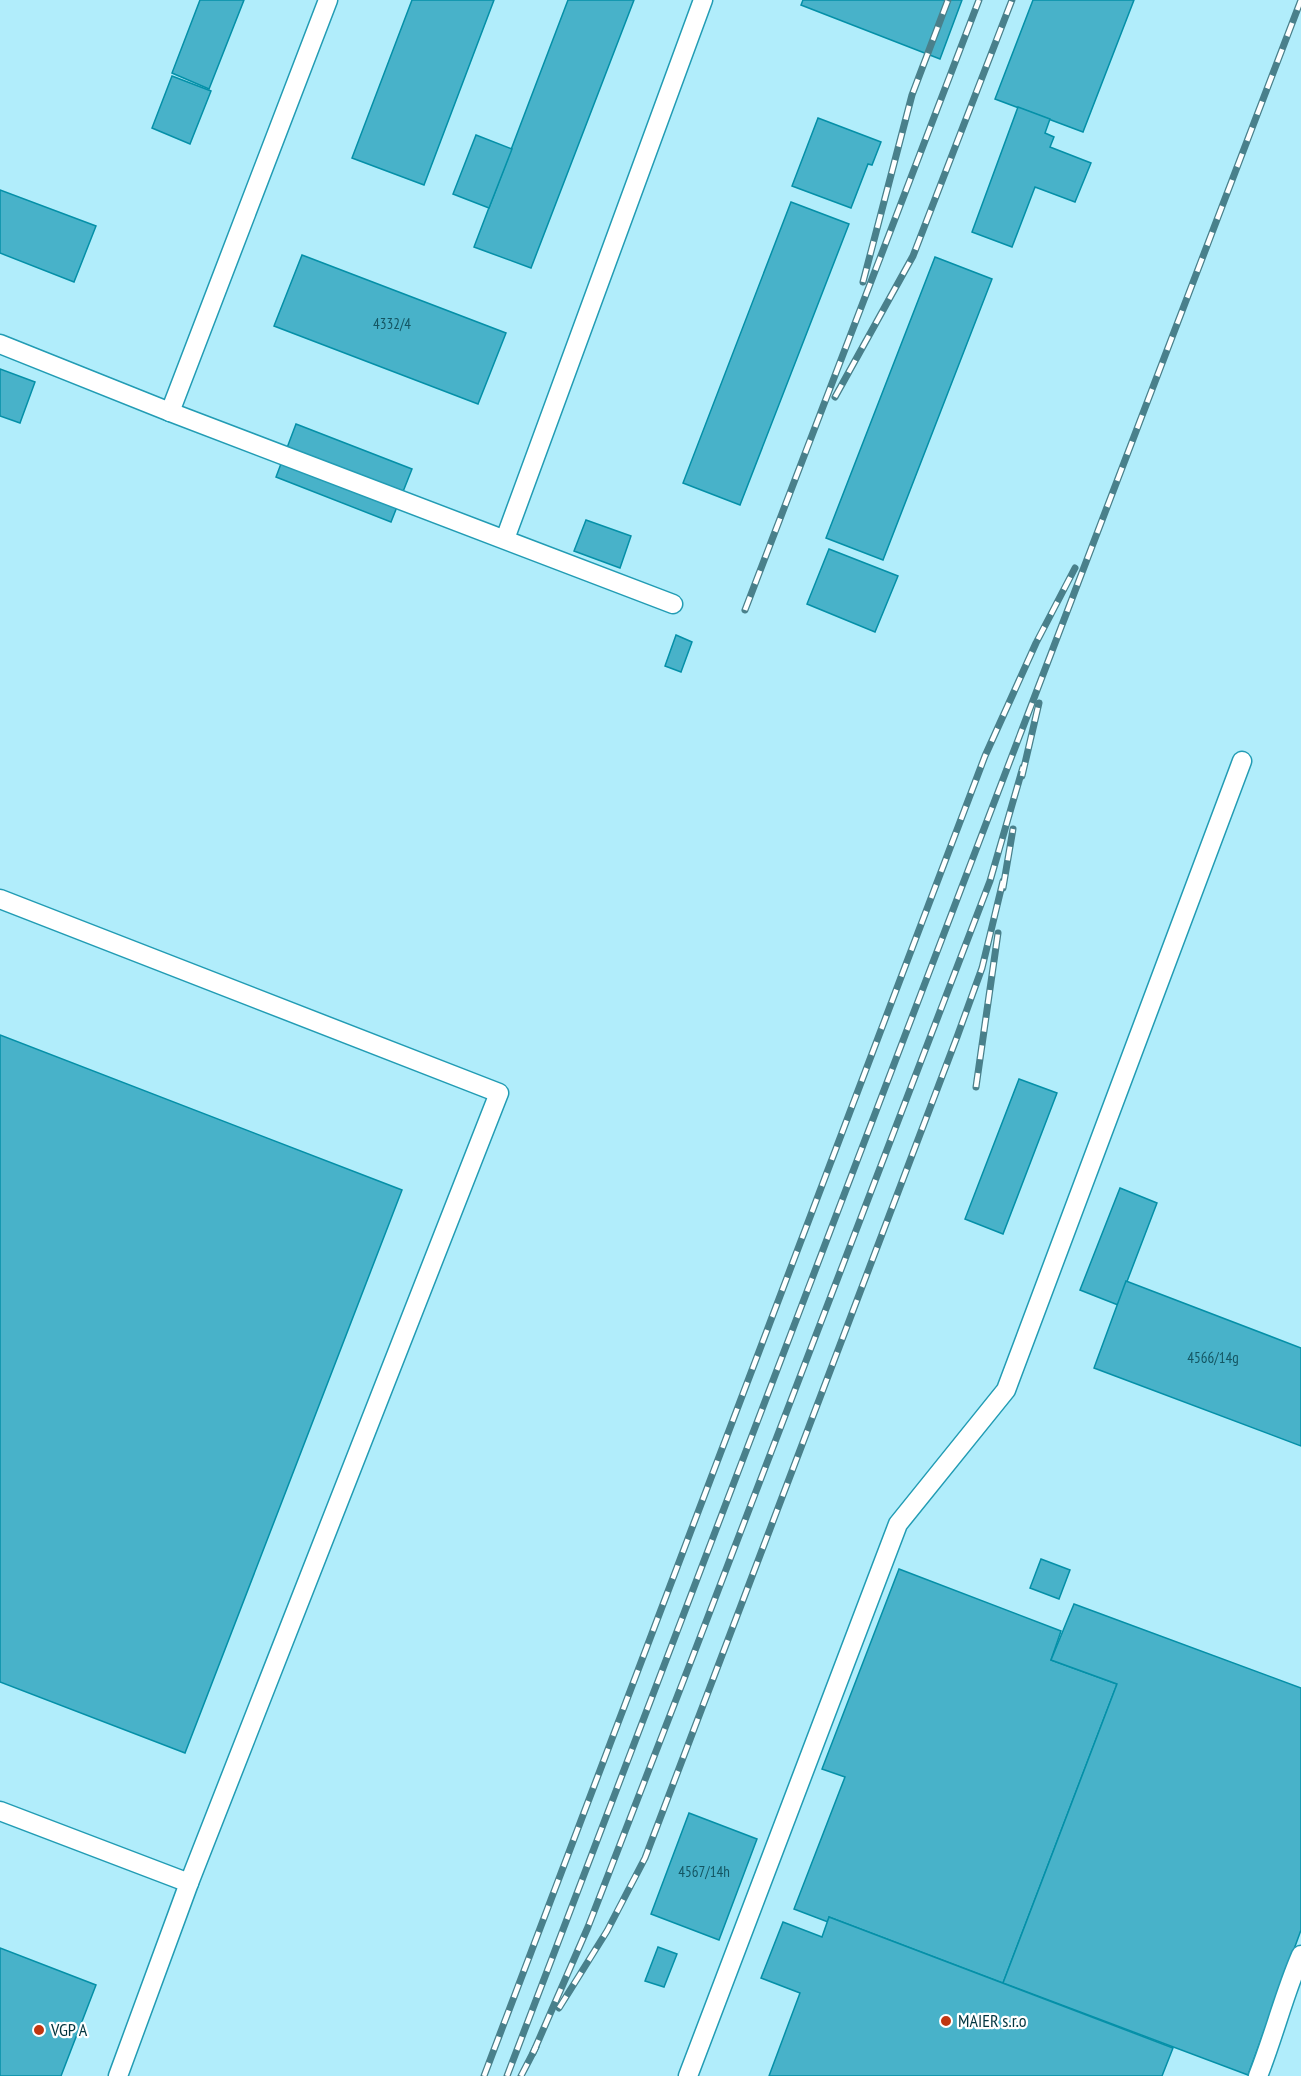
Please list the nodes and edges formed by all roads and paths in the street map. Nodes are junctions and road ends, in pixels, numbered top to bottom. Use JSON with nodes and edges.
{"nodes":[{"id":1,"x":328,"y":0,"type":"edge"},
{"id":2,"x":703,"y":0,"type":"edge"},
{"id":3,"x":0,"y":344,"type":"edge"},
{"id":4,"x":170,"y":412,"type":"junction"},
{"id":5,"x":505,"y":539,"type":"junction"},
{"id":6,"x":673,"y":604,"type":"dead end"},
{"id":7,"x":1242,"y":761,"type":"dead end"},
{"id":8,"x":0,"y":899,"type":"edge"},
{"id":9,"x":0,"y":1811,"type":"edge"},
{"id":10,"x":189,"y":1883,"type":"junction"},
{"id":11,"x":1301,"y":1955,"type":"edge"},
{"id":12,"x":118,"y":2076,"type":"edge"},
{"id":13,"x":688,"y":2076,"type":"edge"},
{"id":14,"x":1258,"y":2076,"type":"edge"}],
"edges":[{"from":1,"to":4,"type":"lane"},
{"from":2,"to":5,"type":"lane"},
{"from":3,"to":4,"type":"lane"},
{"from":4,"to":5,"type":"lane"},
{"from":5,"to":6,"type":"lane"},
{"from":7,"to":13,"type":"lane"},
{"from":8,"to":10,"type":"lane"},
{"from":9,"to":10,"type":"lane"},
{"from":10,"to":12,"type":"lane"},
{"from":11,"to":14,"type":"lane"}]}
